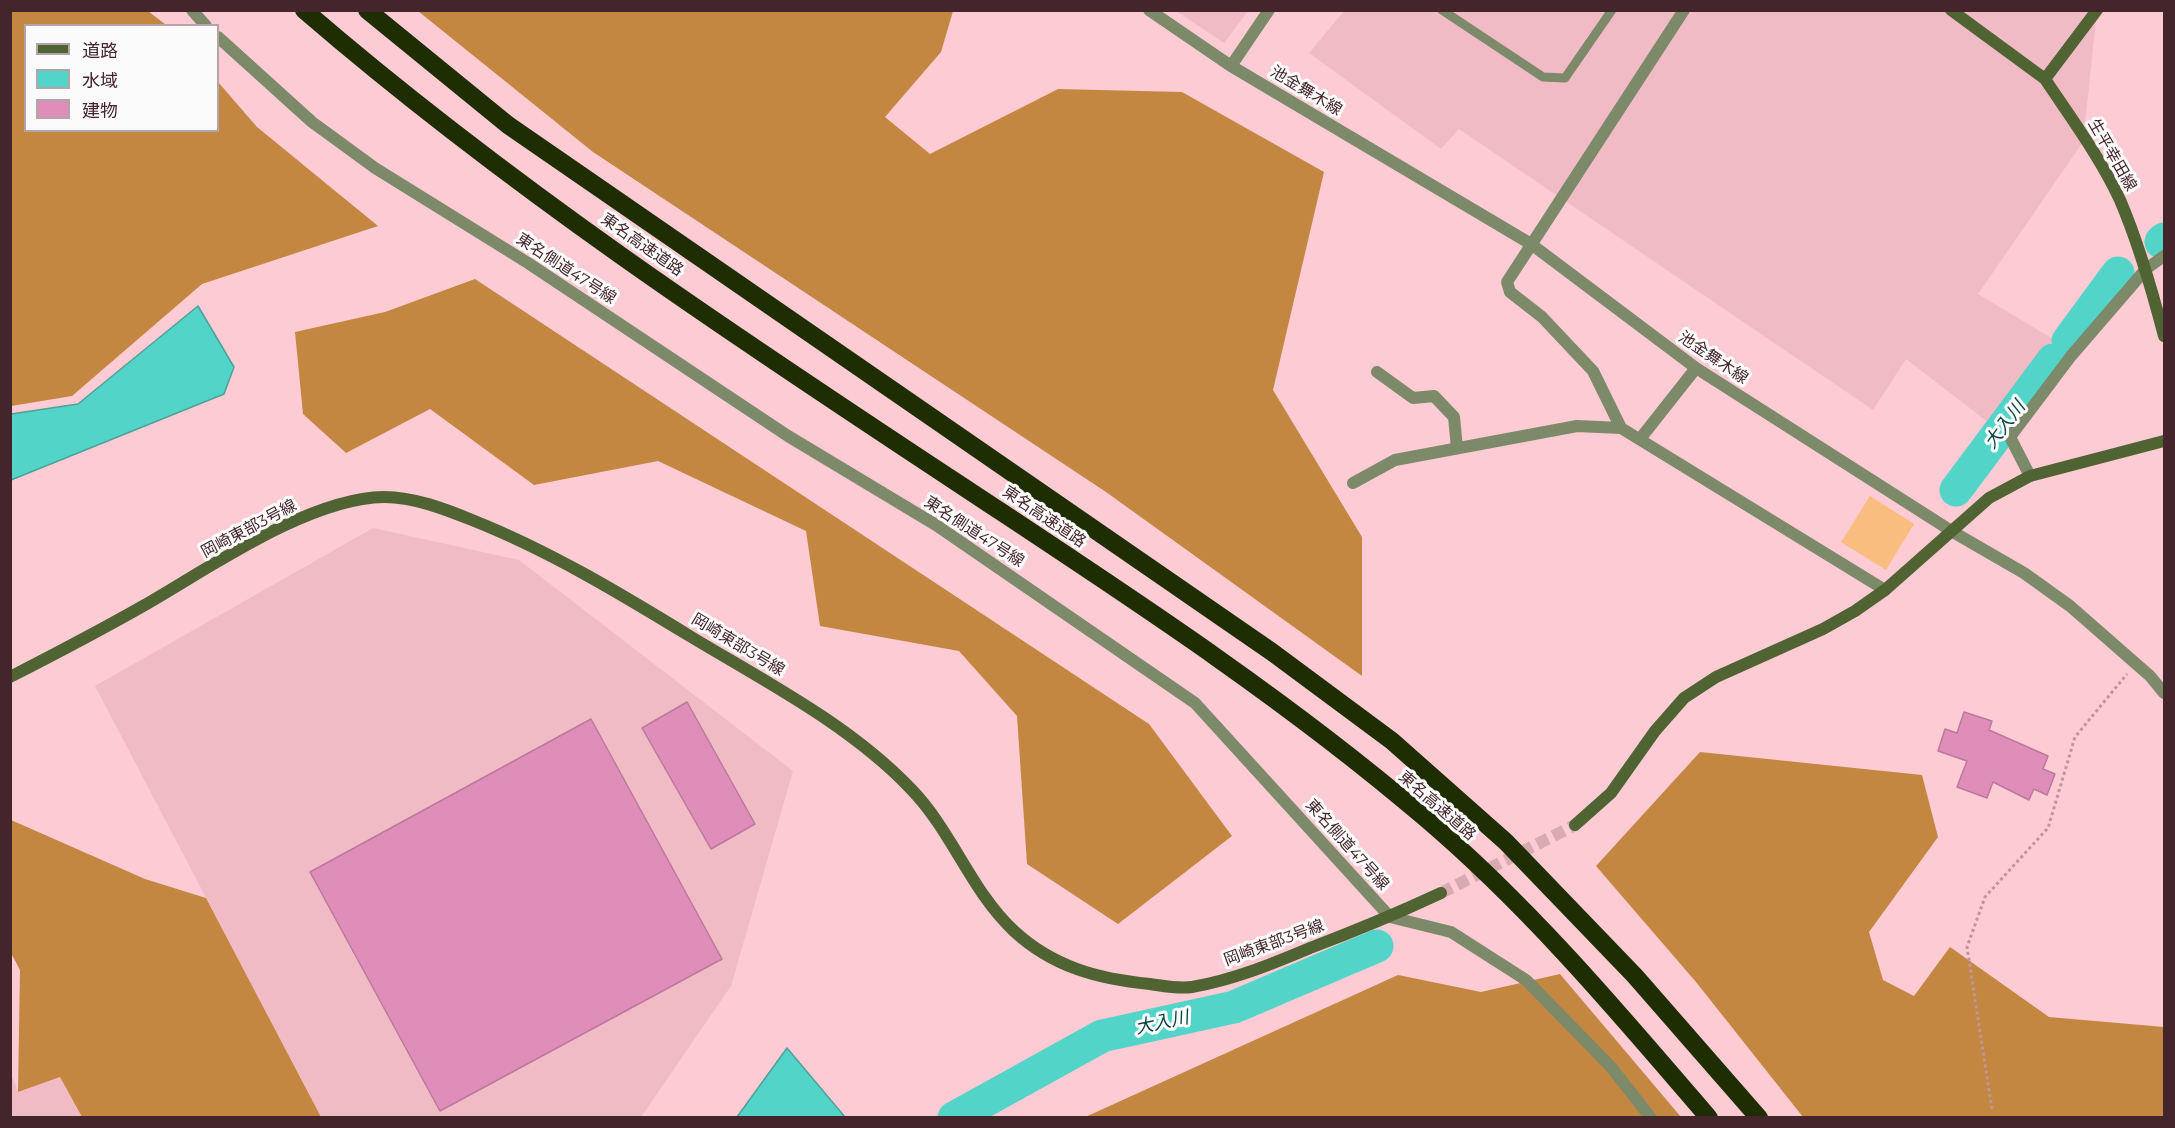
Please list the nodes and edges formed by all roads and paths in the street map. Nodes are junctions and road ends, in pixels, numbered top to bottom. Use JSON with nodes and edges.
{"nodes":[{"id":1,"x":192,"y":10,"type":"edge"},
{"id":2,"x":304,"y":10,"type":"edge"},
{"id":3,"x":367,"y":10,"type":"edge"},
{"id":4,"x":1149,"y":10,"type":"edge"},
{"id":5,"x":1269,"y":10,"type":"edge"},
{"id":6,"x":1442,"y":10,"type":"edge"},
{"id":7,"x":1612,"y":10,"type":"edge"},
{"id":8,"x":1684,"y":10,"type":"edge"},
{"id":9,"x":1951,"y":10,"type":"edge"},
{"id":10,"x":2097,"y":10,"type":"edge"},
{"id":11,"x":204,"y":24,"type":"edge"},
{"id":12,"x":219,"y":38,"type":"edge"},
{"id":13,"x":1231,"y":66,"type":"junction"},
{"id":14,"x":2045,"y":78,"type":"junction"},
{"id":15,"x":1531,"y":244,"type":"junction"},
{"id":16,"x":2164,"y":256,"type":"edge"},
{"id":17,"x":2146,"y":269,"type":"junction"},
{"id":18,"x":2164,"y":336,"type":"edge"},
{"id":19,"x":1696,"y":368,"type":"junction"},
{"id":20,"x":1377,"y":372,"type":"dead end"},
{"id":21,"x":1621,"y":428,"type":"junction"},
{"id":22,"x":1640,"y":439,"type":"junction"},
{"id":23,"x":2164,"y":441,"type":"edge"},
{"id":24,"x":1457,"y":448,"type":"junction"},
{"id":25,"x":2030,"y":476,"type":"junction"},
{"id":26,"x":1353,"y":483,"type":"dead end"},
{"id":27,"x":1953,"y":532,"type":"junction"},
{"id":28,"x":1885,"y":590,"type":"junction"},
{"id":29,"x":2136,"y":663,"type":"junction"},
{"id":30,"x":10,"y":677,"type":"edge"},
{"id":31,"x":2164,"y":693,"type":"edge"},
{"id":32,"x":1575,"y":825,"type":"tunnel mouth"},
{"id":33,"x":1441,"y":893,"type":"tunnel mouth"},
{"id":34,"x":1390,"y":917,"type":"junction"},
{"id":35,"x":1992,"y":1109,"type":"dead end"},
{"id":36,"x":1651,"y":1118,"type":"edge"},
{"id":37,"x":1709,"y":1118,"type":"edge"},
{"id":38,"x":1759,"y":1118,"type":"edge"}],
"edges":[{"from":1,"to":11,"type":"street"},
{"from":2,"to":37,"type":"highway","name":"東名高速道路"},
{"from":3,"to":38,"type":"highway","name":"東名高速道路"},
{"from":4,"to":13,"type":"street","name":"池金舞木線"},
{"from":5,"to":13,"type":"street"},
{"from":6,"to":7,"type":"lane"},
{"from":8,"to":15,"type":"street"},
{"from":9,"to":14,"type":"street"},
{"from":10,"to":14,"type":"street"},
{"from":12,"to":34,"type":"street","name":"東名側道47号線"},
{"from":13,"to":15,"type":"street","name":"池金舞木線"},
{"from":14,"to":17,"type":"street","name":"生平幸田線"},
{"from":15,"to":19,"type":"street","name":"池金舞木線"},
{"from":15,"to":21,"type":"street"},
{"from":16,"to":17,"type":"street"},
{"from":17,"to":18,"type":"street","name":"生平幸田線"},
{"from":17,"to":25,"type":"street"},
{"from":19,"to":22,"type":"street"},
{"from":19,"to":27,"type":"street","name":"池金舞木線"},
{"from":20,"to":24,"type":"street"},
{"from":21,"to":22,"type":"street"},
{"from":21,"to":24,"type":"street"},
{"from":22,"to":28,"type":"street"},
{"from":23,"to":25,"type":"street"},
{"from":24,"to":26,"type":"street"},
{"from":25,"to":27,"type":"street"},
{"from":27,"to":28,"type":"street"},
{"from":27,"to":29,"type":"street","name":"池金舞木線"},
{"from":28,"to":32,"type":"street"},
{"from":29,"to":31,"type":"street","name":"池金舞木線"},
{"from":29,"to":35,"type":"path"},
{"from":30,"to":34,"type":"street","name":"岡崎東部3号線"},
{"from":33,"to":34,"type":"street","name":"岡崎東部3号線"},
{"from":34,"to":36,"type":"street"}]}
